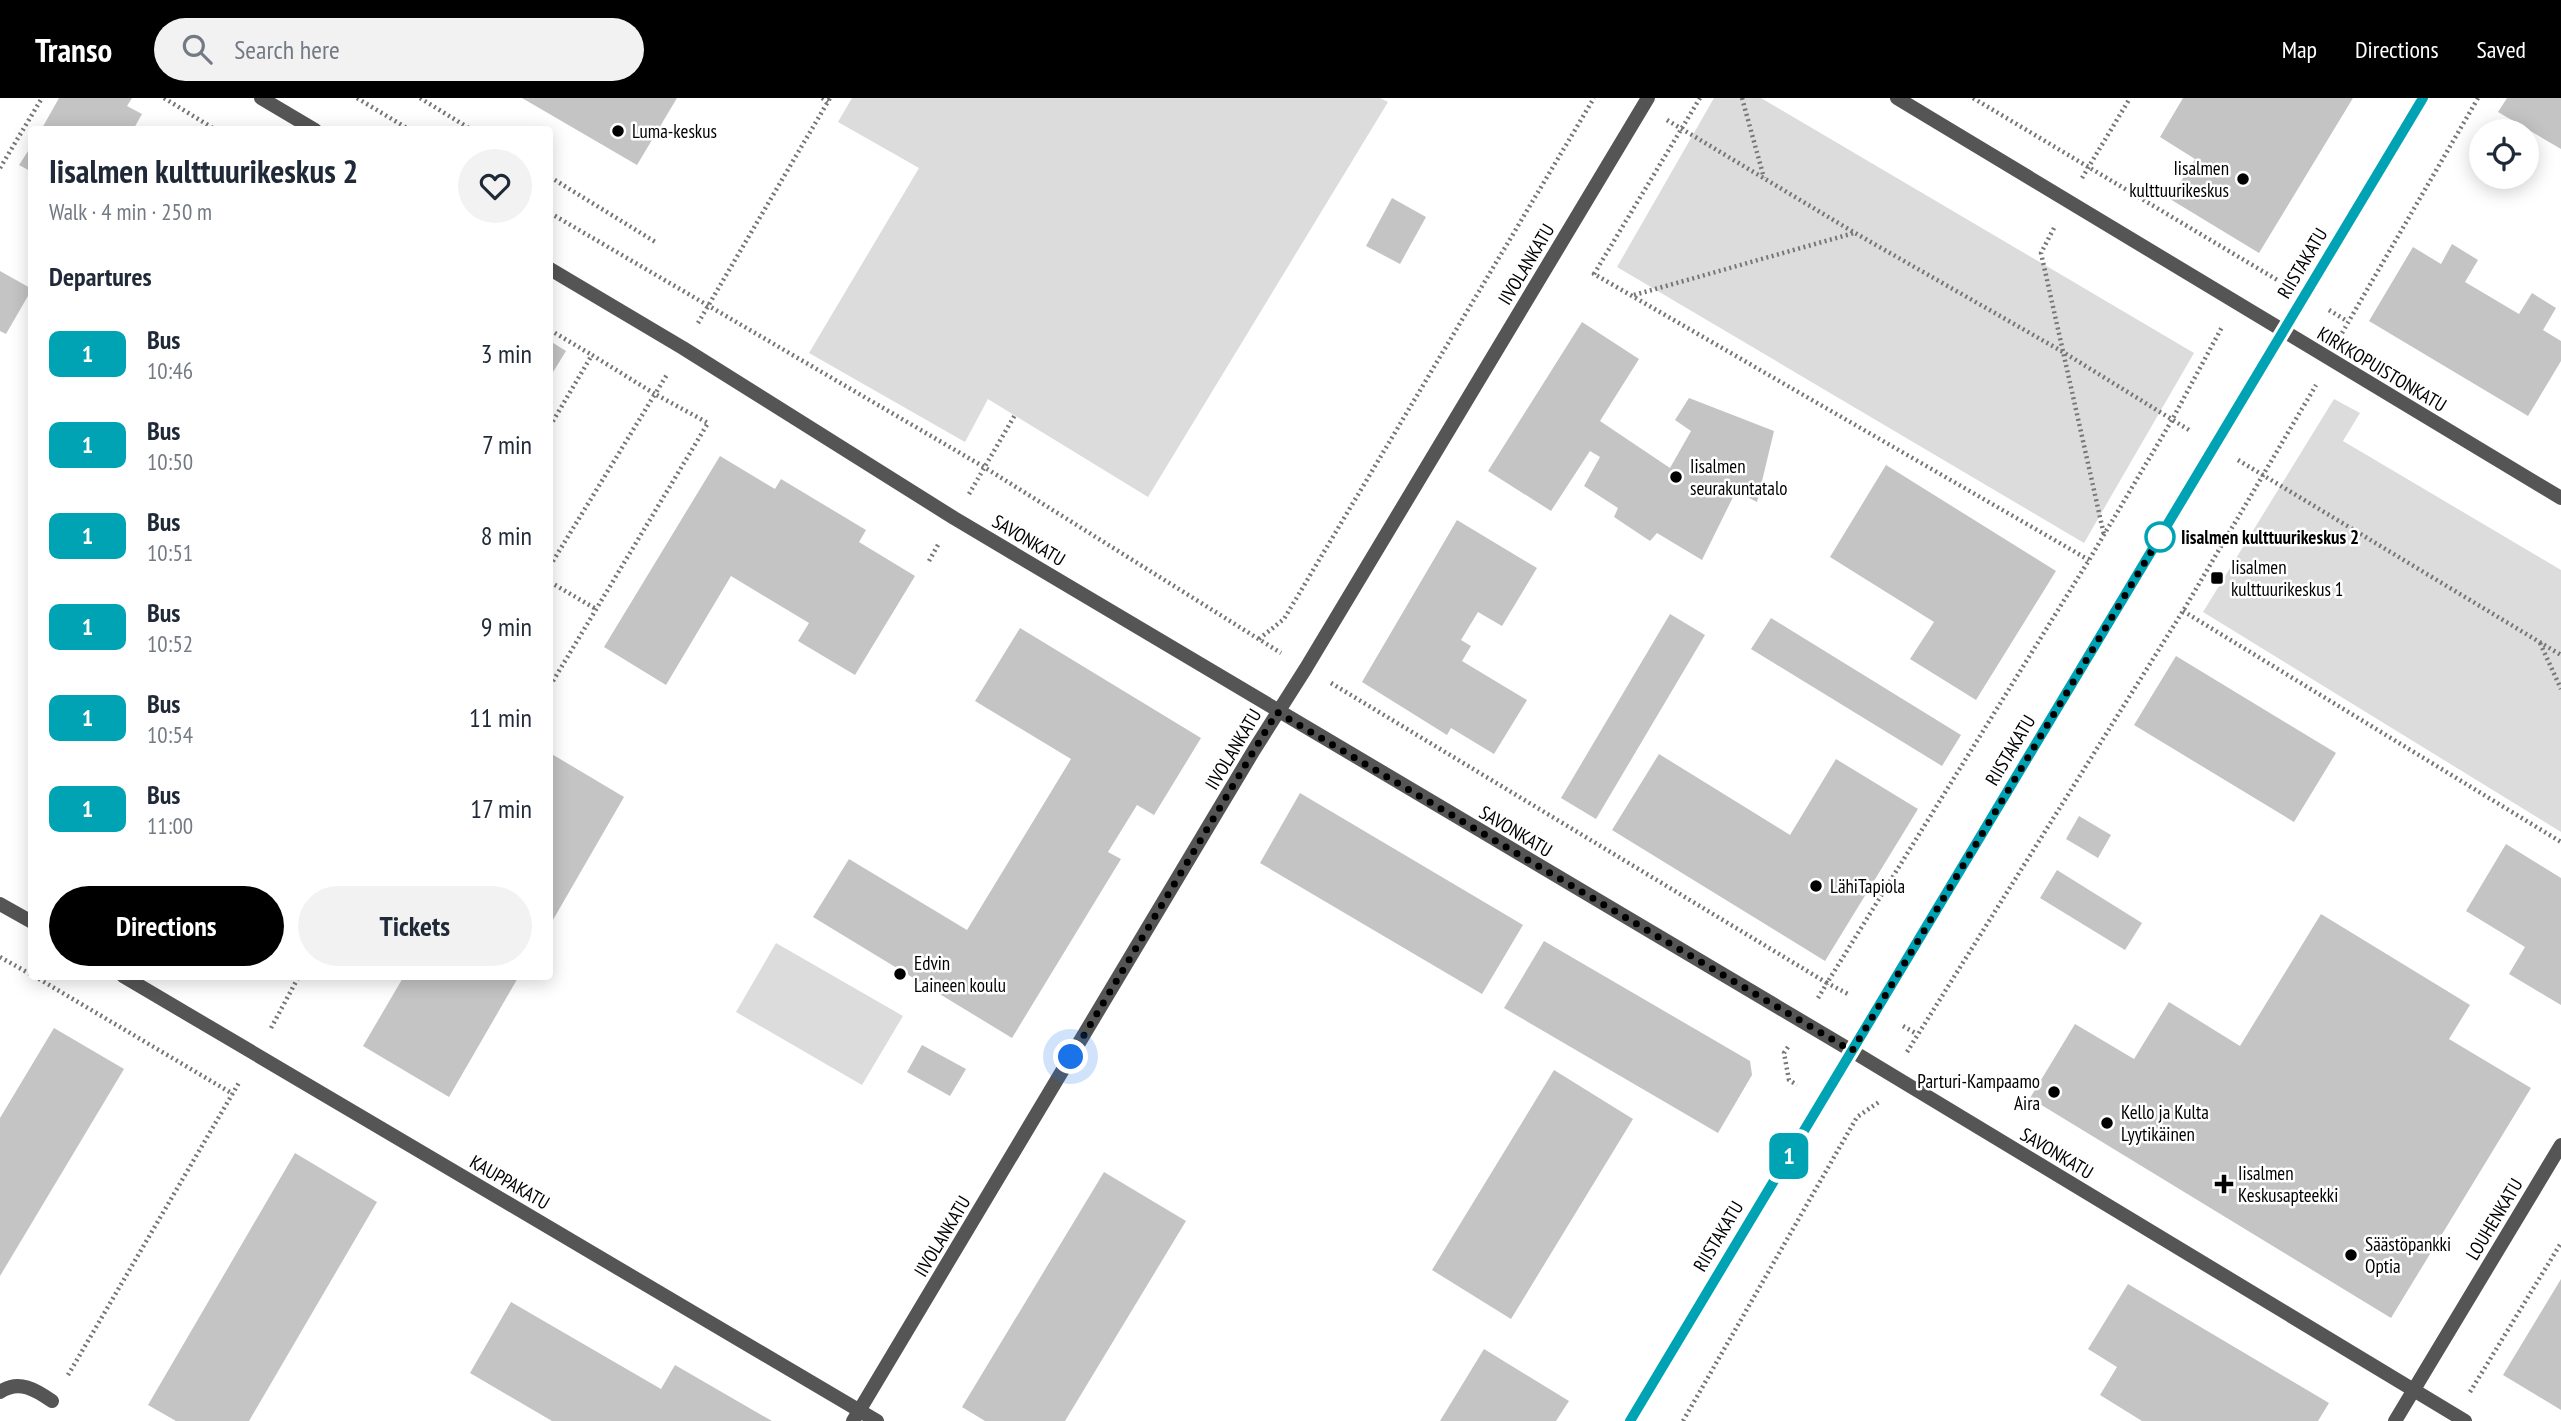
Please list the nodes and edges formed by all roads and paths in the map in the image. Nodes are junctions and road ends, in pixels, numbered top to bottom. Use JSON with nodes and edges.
{"nodes":[{"id":1,"x":42,"y":98,"type":"edge"},
{"id":2,"x":164,"y":98,"type":"edge"},
{"id":3,"x":261,"y":98,"type":"edge"},
{"id":4,"x":357,"y":98,"type":"edge"},
{"id":5,"x":420,"y":98,"type":"edge"},
{"id":6,"x":822,"y":98,"type":"edge"},
{"id":7,"x":1594,"y":98,"type":"edge"},
{"id":8,"x":1648,"y":98,"type":"edge"},
{"id":9,"x":1700,"y":98,"type":"edge"},
{"id":10,"x":1742,"y":98,"type":"edge"},
{"id":11,"x":1897,"y":98,"type":"edge"},
{"id":12,"x":1973,"y":98,"type":"edge"},
{"id":13,"x":2130,"y":98,"type":"edge"},
{"id":14,"x":2423,"y":98,"type":"edge"},
{"id":15,"x":2478,"y":98,"type":"edge"},
{"id":16,"x":829,"y":100,"type":"edge"},
{"id":17,"x":210,"y":126,"type":"edge"},
{"id":18,"x":308,"y":126,"type":"edge"},
{"id":19,"x":403,"y":126,"type":"edge"},
{"id":20,"x":466,"y":126,"type":"edge"},
{"id":21,"x":1682,"y":130,"type":"junction"},
{"id":22,"x":2088,"y":167,"type":"junction"},
{"id":23,"x":0,"y":168,"type":"edge"},
{"id":24,"x":1764,"y":178,"type":"junction"},
{"id":25,"x":553,"y":179,"type":"edge"},
{"id":26,"x":553,"y":215,"type":"edge"},
{"id":27,"x":1855,"y":233,"type":"junction"},
{"id":28,"x":657,"y":243,"type":"dead end"},
{"id":29,"x":2041,"y":253,"type":"dead end"},
{"id":30,"x":553,"y":271,"type":"edge"},
{"id":31,"x":1633,"y":296,"type":"junction"},
{"id":32,"x":2235,"y":304,"type":"junction"},
{"id":33,"x":708,"y":306,"type":"junction"},
{"id":34,"x":553,"y":332,"type":"edge"},
{"id":35,"x":2283,"y":332,"type":"junction"},
{"id":36,"x":683,"y":348,"type":"junction"},
{"id":37,"x":2063,"y":352,"type":"junction"},
{"id":38,"x":592,"y":355,"type":"junction"},
{"id":39,"x":2330,"y":360,"type":"junction"},
{"id":40,"x":654,"y":394,"type":"junction"},
{"id":41,"x":1015,"y":415,"type":"dead end"},
{"id":42,"x":2172,"y":420,"type":"junction"},
{"id":43,"x":553,"y":421,"type":"edge"},
{"id":44,"x":984,"y":467,"type":"junction"},
{"id":45,"x":2263,"y":475,"type":"junction"},
{"id":46,"x":2561,"y":498,"type":"edge"},
{"id":47,"x":2104,"y":536,"type":"junction"},
{"id":48,"x":2089,"y":560,"type":"junction"},
{"id":49,"x":553,"y":561,"type":"edge"},
{"id":50,"x":553,"y":584,"type":"edge"},
{"id":51,"x":596,"y":608,"type":"junction"},
{"id":52,"x":2183,"y":611,"type":"junction"},
{"id":53,"x":1259,"y":639,"type":"junction"},
{"id":54,"x":2539,"y":642,"type":"junction"},
{"id":55,"x":1275,"y":648,"type":"dead end"},
{"id":56,"x":2561,"y":655,"type":"edge"},
{"id":57,"x":553,"y":681,"type":"edge"},
{"id":58,"x":1334,"y":685,"type":"dead end"},
{"id":59,"x":2561,"y":689,"type":"edge"},
{"id":60,"x":1277,"y":712,"type":"junction"},
{"id":61,"x":2561,"y":842,"type":"edge"},
{"id":62,"x":0,"y":904,"type":"edge"},
{"id":63,"x":28,"y":920,"type":"edge"},
{"id":64,"x":0,"y":957,"type":"edge"},
{"id":65,"x":28,"y":973,"type":"edge"},
{"id":66,"x":40,"y":980,"type":"edge"},
{"id":67,"x":130,"y":980,"type":"edge"},
{"id":68,"x":297,"y":980,"type":"edge"},
{"id":69,"x":268,"y":1032,"type":"dead end"},
{"id":70,"x":1852,"y":1051,"type":"junction"},
{"id":71,"x":1894,"y":1077,"type":"junction"},
{"id":72,"x":241,"y":1080,"type":"dead end"},
{"id":73,"x":233,"y":1094,"type":"junction"},
{"id":74,"x":2561,"y":1144,"type":"edge"},
{"id":75,"x":2561,"y":1243,"type":"edge"},
{"id":76,"x":2414,"y":1390,"type":"junction"},
{"id":77,"x":0,"y":1392,"type":"edge"},
{"id":78,"x":52,"y":1401,"type":"joint"},
{"id":79,"x":857,"y":1416,"type":"edge"},
{"id":80,"x":2460,"y":1418,"type":"edge"},
{"id":81,"x":877,"y":1421,"type":"edge"},
{"id":82,"x":1630,"y":1421,"type":"edge"},
{"id":83,"x":1683,"y":1421,"type":"edge"},
{"id":84,"x":2395,"y":1421,"type":"edge"}],
"edges":[{"from":1,"to":23,"type":"path"},
{"from":2,"to":17,"type":"path"},
{"from":3,"to":18,"type":"street"},
{"from":4,"to":19,"type":"path"},
{"from":5,"to":20,"type":"path"},
{"from":6,"to":16,"type":"path"},
{"from":7,"to":53,"type":"path"},
{"from":8,"to":60,"type":"street","name":"IIVOLANKATU"},
{"from":9,"to":21,"type":"path"},
{"from":10,"to":24,"type":"path"},
{"from":11,"to":32,"type":"street","name":"KIRKKOPUISTONKATU"},
{"from":12,"to":22,"type":"path"},
{"from":13,"to":22,"type":"path"},
{"from":14,"to":35,"type":"street","name":"RIISTAKATU"},
{"from":15,"to":39,"type":"path"},
{"from":16,"to":33,"type":"path"},
{"from":21,"to":24,"type":"path"},
{"from":21,"to":31,"type":"path"},
{"from":22,"to":32,"type":"path"},
{"from":24,"to":27,"type":"path"},
{"from":25,"to":28,"type":"path"},
{"from":26,"to":33,"type":"path"},
{"from":27,"to":31,"type":"path"},
{"from":27,"to":37,"type":"path"},
{"from":29,"to":37,"type":"path"},
{"from":30,"to":36,"type":"street","name":"SAVONKATU"},
{"from":31,"to":48,"type":"path"},
{"from":32,"to":35,"type":"street","name":"KIRKKOPUISTONKATU"},
{"from":32,"to":42,"type":"path"},
{"from":33,"to":44,"type":"path"},
{"from":34,"to":38,"type":"path"},
{"from":35,"to":39,"type":"street","name":"KIRKKOPUISTONKATU"},
{"from":35,"to":70,"type":"street","name":"RIISTAKATU"},
{"from":36,"to":40,"type":"path"},
{"from":36,"to":60,"type":"street","name":"SAVONKATU"},
{"from":37,"to":42,"type":"path"},
{"from":37,"to":47,"type":"path"},
{"from":38,"to":40,"type":"path"},
{"from":38,"to":43,"type":"path"},
{"from":39,"to":45,"type":"path"},
{"from":39,"to":46,"type":"street","name":"KIRKKOPUISTONKATU"},
{"from":40,"to":49,"type":"path"},
{"from":40,"to":51,"type":"path"},
{"from":41,"to":44,"type":"path"},
{"from":42,"to":47,"type":"path"},
{"from":44,"to":53,"type":"path"},
{"from":45,"to":52,"type":"path"},
{"from":45,"to":54,"type":"path"},
{"from":47,"to":48,"type":"path"},
{"from":48,"to":58,"type":"path"},
{"from":50,"to":51,"type":"path"},
{"from":51,"to":57,"type":"path"},
{"from":52,"to":61,"type":"path"},
{"from":52,"to":71,"type":"path"},
{"from":53,"to":55,"type":"path"},
{"from":54,"to":56,"type":"path"},
{"from":54,"to":59,"type":"path"},
{"from":60,"to":70,"type":"street","name":"SAVONKATU"},
{"from":60,"to":79,"type":"street","name":"IIVOLANKATU"},
{"from":62,"to":63,"type":"street"},
{"from":64,"to":65,"type":"path"},
{"from":66,"to":73,"type":"path"},
{"from":67,"to":79,"type":"street","name":"KAUPPAKATU"},
{"from":68,"to":69,"type":"path"},
{"from":70,"to":71,"type":"street","name":"SAVONKATU"},
{"from":70,"to":82,"type":"street","name":"RIISTAKATU"},
{"from":71,"to":76,"type":"street","name":"SAVONKATU"},
{"from":71,"to":83,"type":"path"},
{"from":72,"to":73,"type":"path"},
{"from":73,"to":78,"type":"path"},
{"from":74,"to":76,"type":"street","name":"LOUHENKATU"},
{"from":75,"to":80,"type":"path"},
{"from":76,"to":80,"type":"street","name":"SAVONKATU"},
{"from":76,"to":84,"type":"street","name":"LOUHENKATU"},
{"from":77,"to":78,"type":"street"},
{"from":79,"to":81,"type":"street","name":"KAUPPAKATU"}]}
